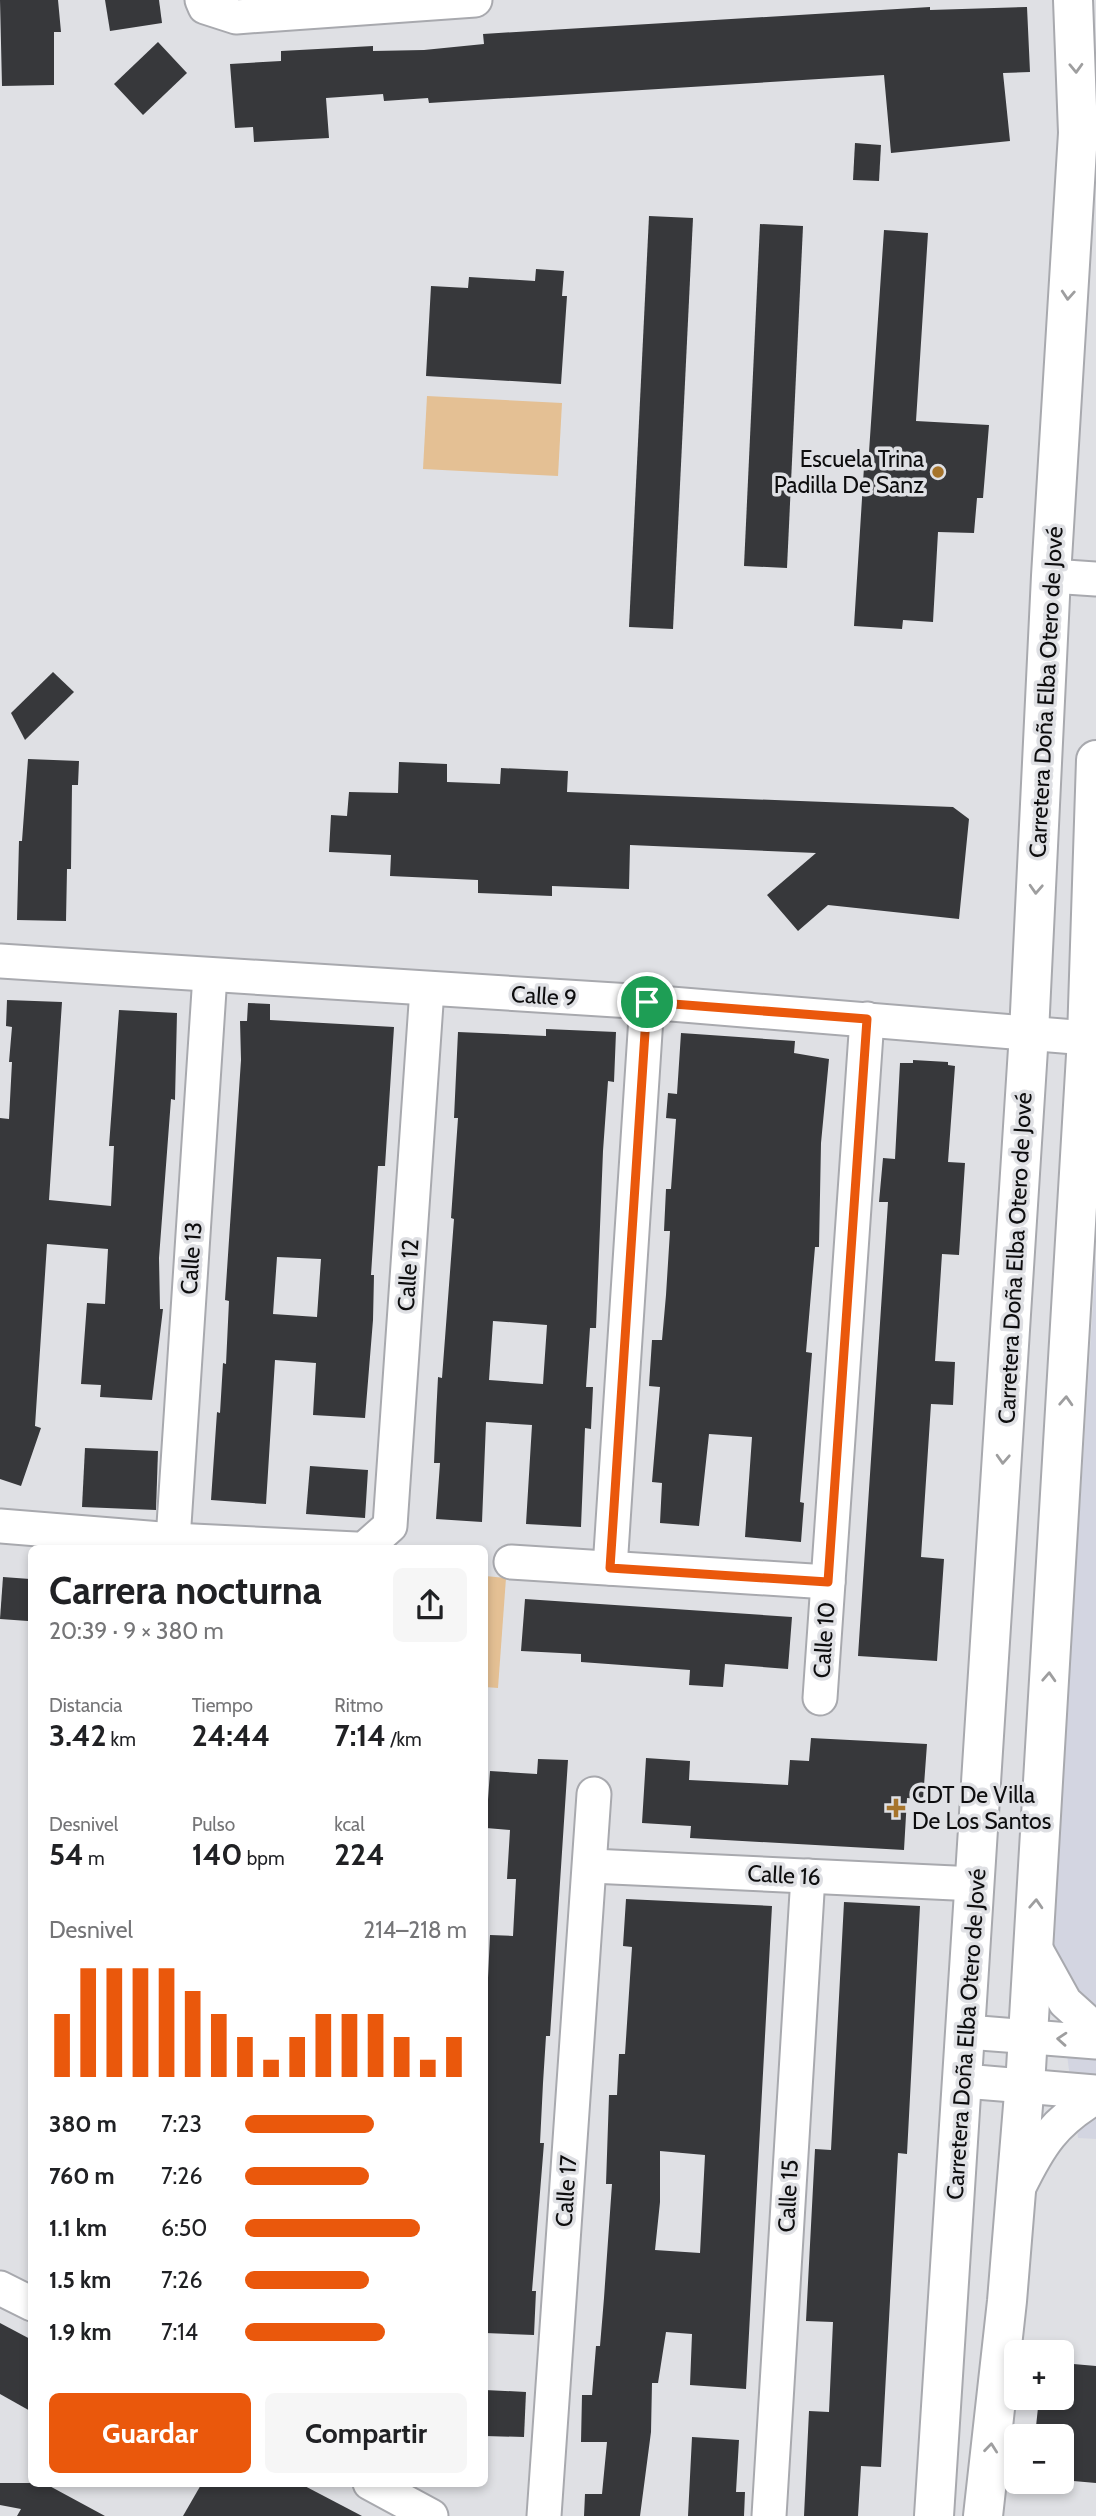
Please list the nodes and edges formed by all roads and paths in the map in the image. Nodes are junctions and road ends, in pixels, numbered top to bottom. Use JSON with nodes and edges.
{"nodes":[{"id":1,"x":202,"y":0,"type":"edge"},
{"id":2,"x":475,"y":0,"type":"edge"},
{"id":3,"x":1073,"y":0,"type":"edge"},
{"id":4,"x":435,"y":1,"type":"edge"},
{"id":5,"x":1051,"y":576,"type":"junction"},
{"id":6,"x":1096,"y":579,"type":"edge"},
{"id":7,"x":1042,"y":748,"type":"junction"},
{"id":8,"x":1096,"y":760,"type":"edge"},
{"id":9,"x":1095,"y":799,"type":"edge"},
{"id":10,"x":0,"y":961,"type":"edge"},
{"id":11,"x":209,"y":975,"type":"junction"},
{"id":12,"x":427,"y":989,"type":"junction"},
{"id":13,"x":647,"y":1002,"type":"junction"},
{"id":14,"x":867,"y":1019,"type":"junction"},
{"id":15,"x":1029,"y":1032,"type":"junction"},
{"id":16,"x":1087,"y":1038,"type":"junction"},
{"id":17,"x":0,"y":1526,"type":"edge"},
{"id":18,"x":173,"y":1540,"type":"junction"},
{"id":19,"x":275,"y":1545,"type":"edge"},
{"id":20,"x":369,"y":1545,"type":"edge"},
{"id":21,"x":511,"y":1562,"type":"dead end"},
{"id":22,"x":610,"y":1568,"type":"junction"},
{"id":23,"x":828,"y":1582,"type":"junction"},
{"id":24,"x":820,"y":1698,"type":"dead end"},
{"id":25,"x":594,"y":1794,"type":"dead end"},
{"id":26,"x":591,"y":1866,"type":"junction"},
{"id":27,"x":807,"y":1876,"type":"junction"},
{"id":28,"x":976,"y":1884,"type":"junction"},
{"id":29,"x":1034,"y":1946,"type":"junction"},
{"id":30,"x":1096,"y":2030,"type":"edge"},
{"id":31,"x":967,"y":2032,"type":"junction"},
{"id":32,"x":1028,"y":2037,"type":"junction"},
{"id":33,"x":1096,"y":2042,"type":"edge"},
{"id":34,"x":964,"y":2081,"type":"junction"},
{"id":35,"x":1024,"y":2086,"type":"junction"},
{"id":36,"x":1096,"y":2092,"type":"edge"},
{"id":37,"x":1096,"y":2097,"type":"edge"},
{"id":38,"x":1016,"y":2192,"type":"junction"},
{"id":39,"x":0,"y":2288,"type":"edge"},
{"id":40,"x":28,"y":2302,"type":"edge"},
{"id":41,"x":377,"y":2487,"type":"edge"},
{"id":42,"x":431,"y":2516,"type":"edge"},
{"id":43,"x":544,"y":2516,"type":"edge"},
{"id":44,"x":769,"y":2516,"type":"edge"},
{"id":45,"x":934,"y":2516,"type":"edge"},
{"id":46,"x":983,"y":2516,"type":"edge"}],
"edges":[{"from":1,"to":4,"type":"street"},
{"from":2,"to":4,"type":"street"},
{"from":3,"to":5,"type":"street","name":"Carretera Doña Elba Otero de Jové","one_way":true},
{"from":5,"to":6,"type":"street"},
{"from":5,"to":7,"type":"street","name":"Carretera Doña Elba Otero de Jové"},
{"from":7,"to":9,"type":"street"},
{"from":7,"to":15,"type":"street","name":"Carretera Doña Elba Otero de Jové","one_way":true},
{"from":8,"to":9,"type":"street"},
{"from":9,"to":16,"type":"street"},
{"from":10,"to":11,"type":"street","name":"Calle 9"},
{"from":11,"to":12,"type":"street","name":"Calle 9"},
{"from":11,"to":18,"type":"street","name":"Calle 13"},
{"from":12,"to":13,"type":"street","name":"Calle 9"},
{"from":12,"to":20,"type":"street","name":"Calle 12"},
{"from":13,"to":14,"type":"street","name":"Calle 9"},
{"from":13,"to":22,"type":"street"},
{"from":14,"to":15,"type":"street","name":"Calle 9"},
{"from":14,"to":23,"type":"street","name":"Calle 10"},
{"from":15,"to":16,"type":"street","name":"Calle 9"},
{"from":15,"to":28,"type":"street","name":"Carretera Doña Elba Otero de Jové","one_way":true},
{"from":29,"to":16,"type":"street","one_way":true},
{"from":17,"to":18,"type":"street"},
{"from":18,"to":19,"type":"street"},
{"from":21,"to":22,"type":"street","name":"Calle 10"},
{"from":22,"to":23,"type":"street","name":"Calle 10"},
{"from":23,"to":24,"type":"street","name":"Calle 10"},
{"from":25,"to":26,"type":"street","name":"Calle 17"},
{"from":26,"to":27,"type":"street","name":"Calle 16"},
{"from":26,"to":43,"type":"street","name":"Calle 17"},
{"from":27,"to":28,"type":"street","name":"Calle 16"},
{"from":27,"to":44,"type":"street","name":"Calle 15"},
{"from":28,"to":31,"type":"street","name":"Carretera Doña Elba Otero de Jové"},
{"from":29,"to":30,"type":"street"},
{"from":29,"to":32,"type":"street"},
{"from":31,"to":32,"type":"street"},
{"from":31,"to":34,"type":"street","name":"Carretera Doña Elba Otero de Jové"},
{"from":33,"to":32,"type":"street","one_way":true},
{"from":32,"to":35,"type":"street"},
{"from":34,"to":35,"type":"street"},
{"from":34,"to":45,"type":"street","name":"Carretera Doña Elba Otero de Jové"},
{"from":35,"to":36,"type":"street"},
{"from":35,"to":38,"type":"street"},
{"from":37,"to":38,"type":"street"},
{"from":46,"to":38,"type":"street","one_way":true},
{"from":39,"to":40,"type":"street"},
{"from":41,"to":42,"type":"street"}]}
